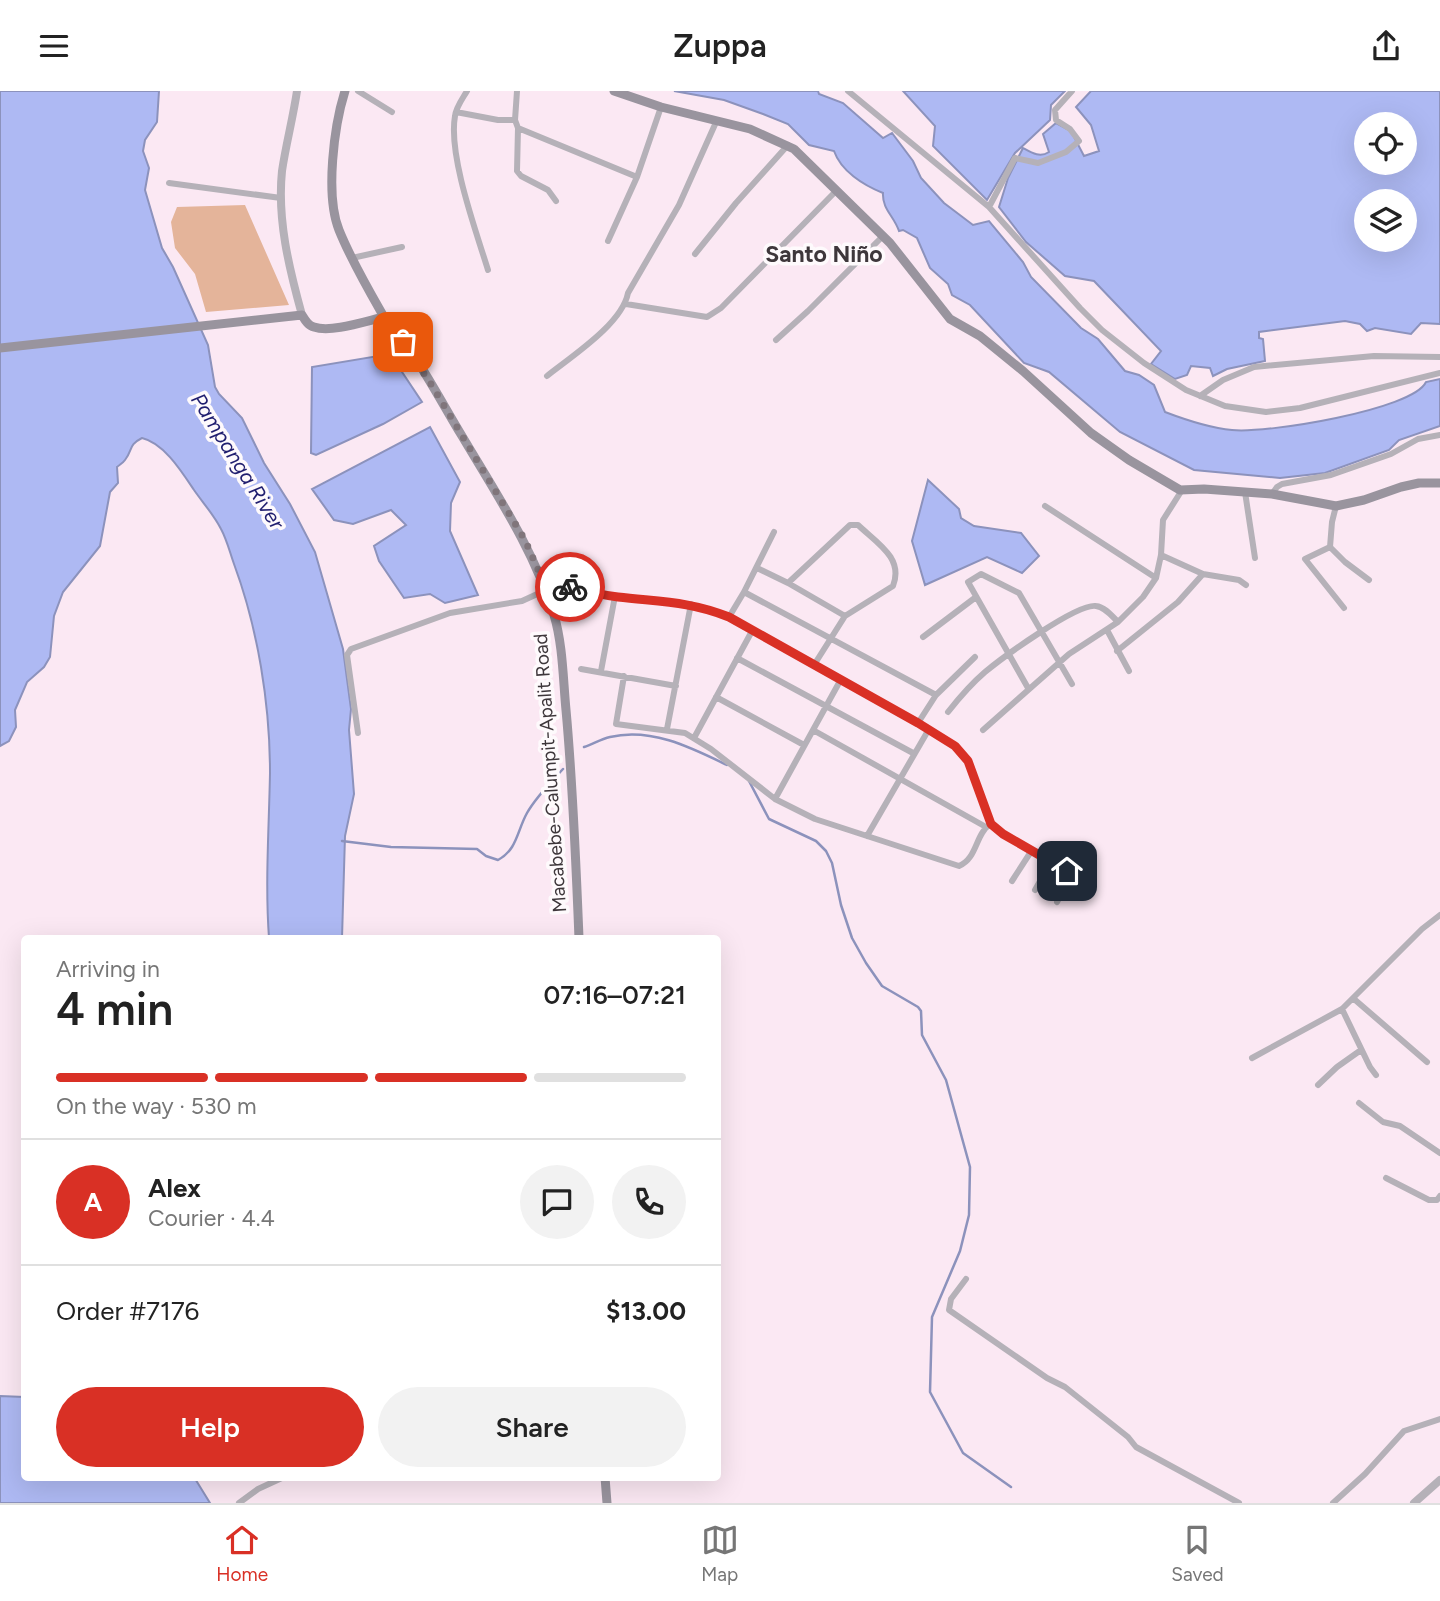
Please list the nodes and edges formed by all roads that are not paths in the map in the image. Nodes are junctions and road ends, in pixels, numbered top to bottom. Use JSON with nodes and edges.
{"nodes":[{"id":1,"x":297,"y":91,"type":"edge"},
{"id":2,"x":345,"y":91,"type":"edge"},
{"id":3,"x":358,"y":91,"type":"edge"},
{"id":4,"x":467,"y":91,"type":"edge"},
{"id":5,"x":517,"y":91,"type":"edge"},
{"id":6,"x":614,"y":91,"type":"edge"},
{"id":7,"x":848,"y":91,"type":"edge"},
{"id":8,"x":1072,"y":91,"type":"edge"},
{"id":9,"x":661,"y":107,"type":"junction"},
{"id":10,"x":392,"y":112,"type":"dead end"},
{"id":11,"x":456,"y":112,"type":"junction"},
{"id":12,"x":515,"y":120,"type":"junction"},
{"id":13,"x":717,"y":120,"type":"junction"},
{"id":14,"x":518,"y":128,"type":"junction"},
{"id":15,"x":788,"y":145,"type":"junction"},
{"id":16,"x":637,"y":177,"type":"junction"},
{"id":17,"x":169,"y":183,"type":"dead end"},
{"id":18,"x":836,"y":191,"type":"junction"},
{"id":19,"x":281,"y":198,"type":"junction"},
{"id":20,"x":556,"y":201,"type":"dead end"},
{"id":21,"x":989,"y":207,"type":"junction"},
{"id":22,"x":883,"y":236,"type":"junction"},
{"id":23,"x":608,"y":241,"type":"dead end"},
{"id":24,"x":402,"y":247,"type":"dead end"},
{"id":25,"x":695,"y":254,"type":"dead end"},
{"id":26,"x":352,"y":258,"type":"junction"},
{"id":27,"x":488,"y":270,"type":"dead end"},
{"id":28,"x":626,"y":304,"type":"junction"},
{"id":29,"x":302,"y":315,"type":"junction"},
{"id":30,"x":384,"y":317,"type":"junction"},
{"id":31,"x":776,"y":340,"type":"dead end"},
{"id":32,"x":0,"y":348,"type":"edge"},
{"id":33,"x":1440,"y":357,"type":"edge"},
{"id":34,"x":1440,"y":373,"type":"edge"},
{"id":35,"x":547,"y":376,"type":"dead end"},
{"id":36,"x":1200,"y":396,"type":"junction"},
{"id":37,"x":1440,"y":435,"type":"edge"},
{"id":38,"x":1440,"y":483,"type":"edge"},
{"id":39,"x":1182,"y":490,"type":"junction"},
{"id":40,"x":1245,"y":492,"type":"junction"},
{"id":41,"x":1272,"y":494,"type":"junction"},
{"id":42,"x":1045,"y":506,"type":"dead end"},
{"id":43,"x":1336,"y":506,"type":"junction"},
{"id":44,"x":775,"y":532,"type":"dead end"},
{"id":45,"x":1330,"y":547,"type":"junction"},
{"id":46,"x":1161,"y":555,"type":"junction"},
{"id":47,"x":1255,"y":558,"type":"dead end"},
{"id":48,"x":757,"y":568,"type":"junction"},
{"id":49,"x":1203,"y":574,"type":"junction"},
{"id":50,"x":1156,"y":577,"type":"junction"},
{"id":51,"x":1369,"y":580,"type":"dead end"},
{"id":52,"x":788,"y":583,"type":"junction"},
{"id":53,"x":1246,"y":585,"type":"dead end"},
{"id":54,"x":544,"y":586,"type":"junction"},
{"id":55,"x":744,"y":592,"type":"junction"},
{"id":56,"x":615,"y":596,"type":"junction"},
{"id":57,"x":976,"y":597,"type":"junction"},
{"id":58,"x":691,"y":604,"type":"junction"},
{"id":59,"x":1344,"y":608,"type":"dead end"},
{"id":60,"x":845,"y":616,"type":"junction"},
{"id":61,"x":729,"y":617,"type":"junction"},
{"id":62,"x":1118,"y":622,"type":"junction"},
{"id":63,"x":752,"y":631,"type":"junction"},
{"id":64,"x":1107,"y":631,"type":"junction"},
{"id":65,"x":1041,"y":632,"type":"junction"},
{"id":66,"x":830,"y":637,"type":"junction"},
{"id":67,"x":923,"y":637,"type":"dead end"},
{"id":68,"x":1117,"y":651,"type":"junction"},
{"id":69,"x":1009,"y":656,"type":"junction"},
{"id":70,"x":975,"y":657,"type":"dead end"},
{"id":71,"x":737,"y":658,"type":"junction"},
{"id":72,"x":1059,"y":663,"type":"junction"},
{"id":73,"x":814,"y":665,"type":"junction"},
{"id":74,"x":580,"y":669,"type":"dead end"},
{"id":75,"x":601,"y":671,"type":"junction"},
{"id":76,"x":1129,"y":671,"type":"dead end"},
{"id":77,"x":624,"y":676,"type":"junction"},
{"id":78,"x":840,"y":681,"type":"junction"},
{"id":79,"x":1072,"y":684,"type":"dead end"},
{"id":80,"x":676,"y":686,"type":"junction"},
{"id":81,"x":1028,"y":688,"type":"junction"},
{"id":82,"x":936,"y":695,"type":"junction"},
{"id":83,"x":716,"y":697,"type":"junction"},
{"id":84,"x":826,"y":707,"type":"junction"},
{"id":85,"x":948,"y":712,"type":"dead end"},
{"id":86,"x":918,"y":723,"type":"junction"},
{"id":87,"x":667,"y":729,"type":"junction"},
{"id":88,"x":929,"y":729,"type":"junction"},
{"id":89,"x":813,"y":730,"type":"junction"},
{"id":90,"x":983,"y":730,"type":"dead end"},
{"id":91,"x":358,"y":733,"type":"dead end"},
{"id":92,"x":694,"y":737,"type":"junction"},
{"id":93,"x":804,"y":745,"type":"junction"},
{"id":94,"x":914,"y":753,"type":"junction"},
{"id":95,"x":901,"y":777,"type":"junction"},
{"id":96,"x":775,"y":799,"type":"junction"},
{"id":97,"x":989,"y":825,"type":"junction"},
{"id":98,"x":867,"y":836,"type":"junction"},
{"id":99,"x":1032,"y":851,"type":"junction"},
{"id":100,"x":1051,"y":862,"type":"junction"},
{"id":101,"x":1012,"y":881,"type":"dead end"},
{"id":102,"x":1035,"y":890,"type":"dead end"},
{"id":103,"x":1057,"y":902,"type":"dead end"},
{"id":104,"x":1440,"y":915,"type":"edge"},
{"id":105,"x":579,"y":935,"type":"edge"},
{"id":106,"x":1354,"y":999,"type":"junction"},
{"id":107,"x":1342,"y":1010,"type":"junction"},
{"id":108,"x":1361,"y":1050,"type":"junction"},
{"id":109,"x":1252,"y":1058,"type":"dead end"},
{"id":110,"x":1427,"y":1062,"type":"dead end"},
{"id":111,"x":1376,"y":1075,"type":"dead end"},
{"id":112,"x":1318,"y":1086,"type":"dead end"},
{"id":113,"x":1359,"y":1103,"type":"dead end"},
{"id":114,"x":1440,"y":1153,"type":"edge"},
{"id":115,"x":1386,"y":1178,"type":"dead end"},
{"id":116,"x":1440,"y":1196,"type":"edge"},
{"id":117,"x":966,"y":1279,"type":"dead end"},
{"id":118,"x":1440,"y":1419,"type":"edge"},
{"id":119,"x":1440,"y":1480,"type":"edge"},
{"id":120,"x":275,"y":1481,"type":"edge"},
{"id":121,"x":605,"y":1481,"type":"edge"},
{"id":122,"x":239,"y":1503,"type":"edge"},
{"id":123,"x":607,"y":1503,"type":"edge"},
{"id":124,"x":1239,"y":1503,"type":"edge"},
{"id":125,"x":1333,"y":1503,"type":"edge"},
{"id":126,"x":1414,"y":1503,"type":"edge"}],
"edges":[{"from":1,"to":19,"type":"street"},
{"from":2,"to":26,"type":"main road","name":"Macabebe-Calumpit-Apalit Road"},
{"from":3,"to":10,"type":"street"},
{"from":4,"to":11,"type":"street"},
{"from":5,"to":12,"type":"street"},
{"from":6,"to":9,"type":"main road"},
{"from":7,"to":21,"type":"street"},
{"from":8,"to":21,"type":"street"},
{"from":9,"to":13,"type":"main road"},
{"from":9,"to":16,"type":"street"},
{"from":11,"to":12,"type":"street"},
{"from":11,"to":27,"type":"street"},
{"from":12,"to":14,"type":"street"},
{"from":13,"to":15,"type":"main road"},
{"from":13,"to":28,"type":"street"},
{"from":14,"to":16,"type":"street"},
{"from":14,"to":20,"type":"street"},
{"from":15,"to":18,"type":"main road"},
{"from":15,"to":25,"type":"street"},
{"from":16,"to":23,"type":"street"},
{"from":17,"to":19,"type":"street"},
{"from":18,"to":22,"type":"main road"},
{"from":18,"to":28,"type":"street"},
{"from":19,"to":29,"type":"street"},
{"from":21,"to":36,"type":"street"},
{"from":22,"to":31,"type":"street"},
{"from":22,"to":39,"type":"main road"},
{"from":24,"to":26,"type":"street"},
{"from":26,"to":30,"type":"main road","name":"Macabebe-Calumpit-Apalit Road"},
{"from":28,"to":35,"type":"street"},
{"from":29,"to":30,"type":"main road"},
{"from":29,"to":32,"type":"main road"},
{"from":30,"to":54,"type":"main road","name":"Macabebe-Calumpit-Apalit Road"},
{"from":33,"to":36,"type":"street"},
{"from":34,"to":36,"type":"street"},
{"from":37,"to":41,"type":"street"},
{"from":38,"to":43,"type":"main road"},
{"from":39,"to":40,"type":"main road"},
{"from":39,"to":46,"type":"street"},
{"from":40,"to":41,"type":"main road"},
{"from":40,"to":47,"type":"street"},
{"from":41,"to":43,"type":"main road"},
{"from":42,"to":50,"type":"street"},
{"from":43,"to":45,"type":"street"},
{"from":44,"to":48,"type":"street"},
{"from":45,"to":51,"type":"street"},
{"from":45,"to":59,"type":"street"},
{"from":46,"to":49,"type":"street"},
{"from":46,"to":50,"type":"street"},
{"from":48,"to":52,"type":"street"},
{"from":48,"to":55,"type":"street"},
{"from":49,"to":53,"type":"street"},
{"from":49,"to":68,"type":"street"},
{"from":50,"to":62,"type":"street"},
{"from":52,"to":60,"type":"street"},
{"from":52,"to":60,"type":"street"},
{"from":54,"to":56,"type":"street"},
{"from":54,"to":91,"type":"street"},
{"from":54,"to":105,"type":"main road","name":"Macabebe-Calumpit-Apalit Road"},
{"from":55,"to":61,"type":"street"},
{"from":55,"to":66,"type":"street"},
{"from":56,"to":58,"type":"street"},
{"from":56,"to":75,"type":"street"},
{"from":57,"to":65,"type":"street"},
{"from":57,"to":67,"type":"street"},
{"from":57,"to":69,"type":"street"},
{"from":58,"to":61,"type":"street"},
{"from":58,"to":80,"type":"street"},
{"from":60,"to":66,"type":"street"},
{"from":61,"to":63,"type":"street"},
{"from":62,"to":64,"type":"street"},
{"from":62,"to":65,"type":"street"},
{"from":63,"to":71,"type":"street"},
{"from":63,"to":73,"type":"street"},
{"from":64,"to":68,"type":"street"},
{"from":64,"to":72,"type":"street"},
{"from":65,"to":69,"type":"street"},
{"from":65,"to":72,"type":"street"},
{"from":66,"to":73,"type":"street"},
{"from":66,"to":82,"type":"street"},
{"from":68,"to":76,"type":"street"},
{"from":69,"to":81,"type":"street"},
{"from":69,"to":85,"type":"street"},
{"from":70,"to":82,"type":"street"},
{"from":71,"to":83,"type":"street"},
{"from":71,"to":84,"type":"street"},
{"from":72,"to":79,"type":"street"},
{"from":72,"to":81,"type":"street"},
{"from":73,"to":78,"type":"street"},
{"from":74,"to":75,"type":"street"},
{"from":75,"to":77,"type":"street"},
{"from":77,"to":80,"type":"street"},
{"from":77,"to":87,"type":"street"},
{"from":78,"to":84,"type":"street"},
{"from":78,"to":86,"type":"street"},
{"from":80,"to":87,"type":"street"},
{"from":81,"to":90,"type":"street"},
{"from":82,"to":86,"type":"street"},
{"from":83,"to":92,"type":"street"},
{"from":83,"to":93,"type":"street"},
{"from":84,"to":89,"type":"street"},
{"from":84,"to":94,"type":"street"},
{"from":86,"to":88,"type":"street"},
{"from":87,"to":92,"type":"street"},
{"from":88,"to":94,"type":"street"},
{"from":88,"to":97,"type":"street"},
{"from":89,"to":93,"type":"street"},
{"from":89,"to":95,"type":"street"},
{"from":92,"to":96,"type":"street"},
{"from":93,"to":96,"type":"street"},
{"from":94,"to":95,"type":"street"},
{"from":95,"to":97,"type":"street"},
{"from":95,"to":98,"type":"street"},
{"from":96,"to":98,"type":"street"},
{"from":97,"to":98,"type":"street"},
{"from":97,"to":99,"type":"street"},
{"from":99,"to":100,"type":"street"},
{"from":99,"to":101,"type":"street"},
{"from":100,"to":102,"type":"street"},
{"from":100,"to":103,"type":"street"},
{"from":104,"to":106,"type":"street"},
{"from":106,"to":107,"type":"street"},
{"from":106,"to":110,"type":"street"},
{"from":107,"to":108,"type":"street"},
{"from":107,"to":109,"type":"street"},
{"from":108,"to":111,"type":"street"},
{"from":108,"to":112,"type":"street"},
{"from":113,"to":114,"type":"street"},
{"from":115,"to":116,"type":"street"},
{"from":117,"to":124,"type":"street"},
{"from":118,"to":125,"type":"street"},
{"from":119,"to":126,"type":"street"},
{"from":120,"to":122,"type":"street"},
{"from":121,"to":123,"type":"main road"}]}
